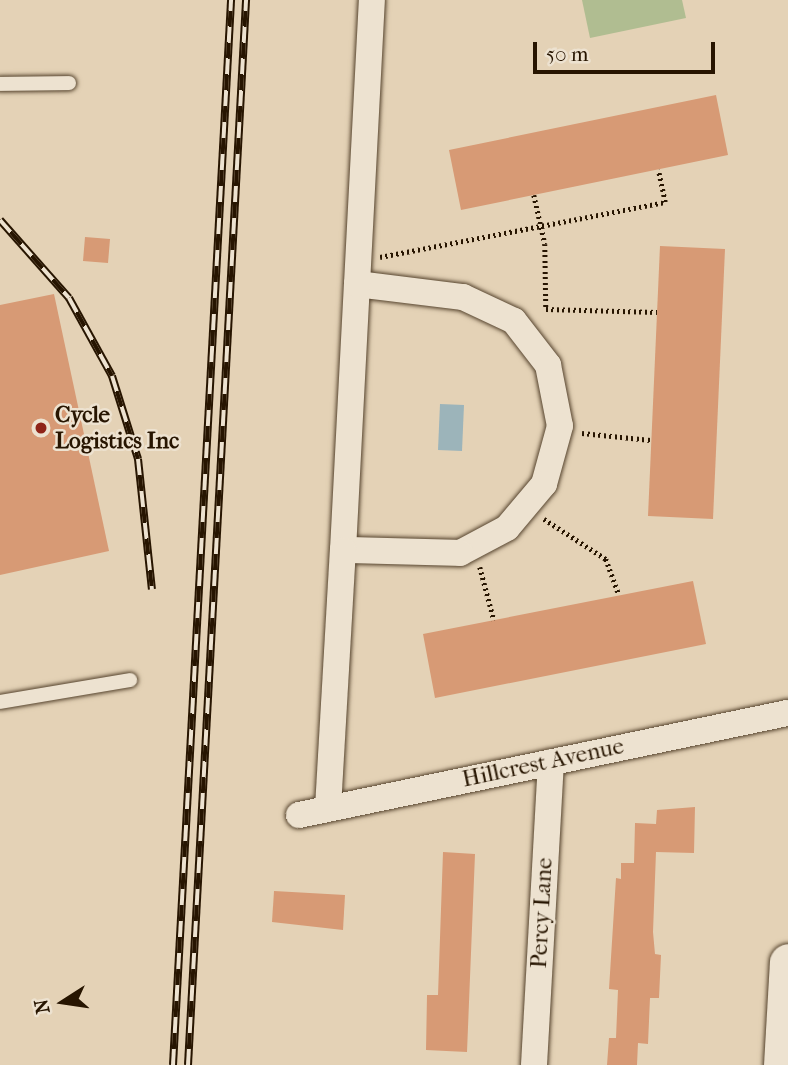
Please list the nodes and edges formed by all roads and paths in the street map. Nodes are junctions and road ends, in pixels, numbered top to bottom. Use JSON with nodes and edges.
{"nodes":[{"id":1,"x":372,"y":0,"type":"edge"},
{"id":2,"x":69,"y":83,"type":"dead end"},
{"id":3,"x":0,"y":84,"type":"edge"},
{"id":4,"x":658,"y":170,"type":"dead end"},
{"id":5,"x":534,"y":195,"type":"dead end"},
{"id":6,"x":542,"y":227,"type":"junction"},
{"id":7,"x":358,"y":257,"type":"junction"},
{"id":8,"x":357,"y":284,"type":"junction"},
{"id":9,"x":657,"y":312,"type":"dead end"},
{"id":10,"x":558,"y":431,"type":"junction"},
{"id":11,"x":651,"y":440,"type":"dead end"},
{"id":12,"x":525,"y":507,"type":"junction"},
{"id":13,"x":471,"y":548,"type":"junction"},
{"id":14,"x":343,"y":550,"type":"junction"},
{"id":15,"x":619,"y":595,"type":"dead end"},
{"id":16,"x":494,"y":620,"type":"dead end"},
{"id":17,"x":130,"y":680,"type":"dead end"},
{"id":18,"x":0,"y":702,"type":"edge"},
{"id":19,"x":788,"y":713,"type":"edge"},
{"id":20,"x":551,"y":762,"type":"junction"},
{"id":21,"x":328,"y":808,"type":"junction"},
{"id":22,"x":299,"y":815,"type":"dead end"},
{"id":23,"x":788,"y":962,"type":"edge"},
{"id":24,"x":534,"y":1065,"type":"edge"},
{"id":25,"x":782,"y":1065,"type":"edge"}],
"edges":[{"from":1,"to":7,"type":"street"},
{"from":2,"to":3,"type":"lane"},
{"from":4,"to":6,"type":"path"},
{"from":5,"to":6,"type":"path"},
{"from":6,"to":7,"type":"path"},
{"from":6,"to":9,"type":"path"},
{"from":7,"to":8,"type":"street"},
{"from":8,"to":10,"type":"street"},
{"from":8,"to":14,"type":"street"},
{"from":10,"to":11,"type":"path"},
{"from":10,"to":12,"type":"street"},
{"from":12,"to":13,"type":"street"},
{"from":12,"to":15,"type":"path"},
{"from":13,"to":14,"type":"street"},
{"from":13,"to":16,"type":"path"},
{"from":14,"to":21,"type":"street"},
{"from":17,"to":18,"type":"lane"},
{"from":19,"to":20,"type":"street","name":"Hillcrest Avenue"},
{"from":20,"to":21,"type":"street","name":"Hillcrest Avenue"},
{"from":20,"to":24,"type":"street","name":"Percy Lane"},
{"from":21,"to":22,"type":"street","name":"Hillcrest Avenue"},
{"from":23,"to":25,"type":"main road"}]}
